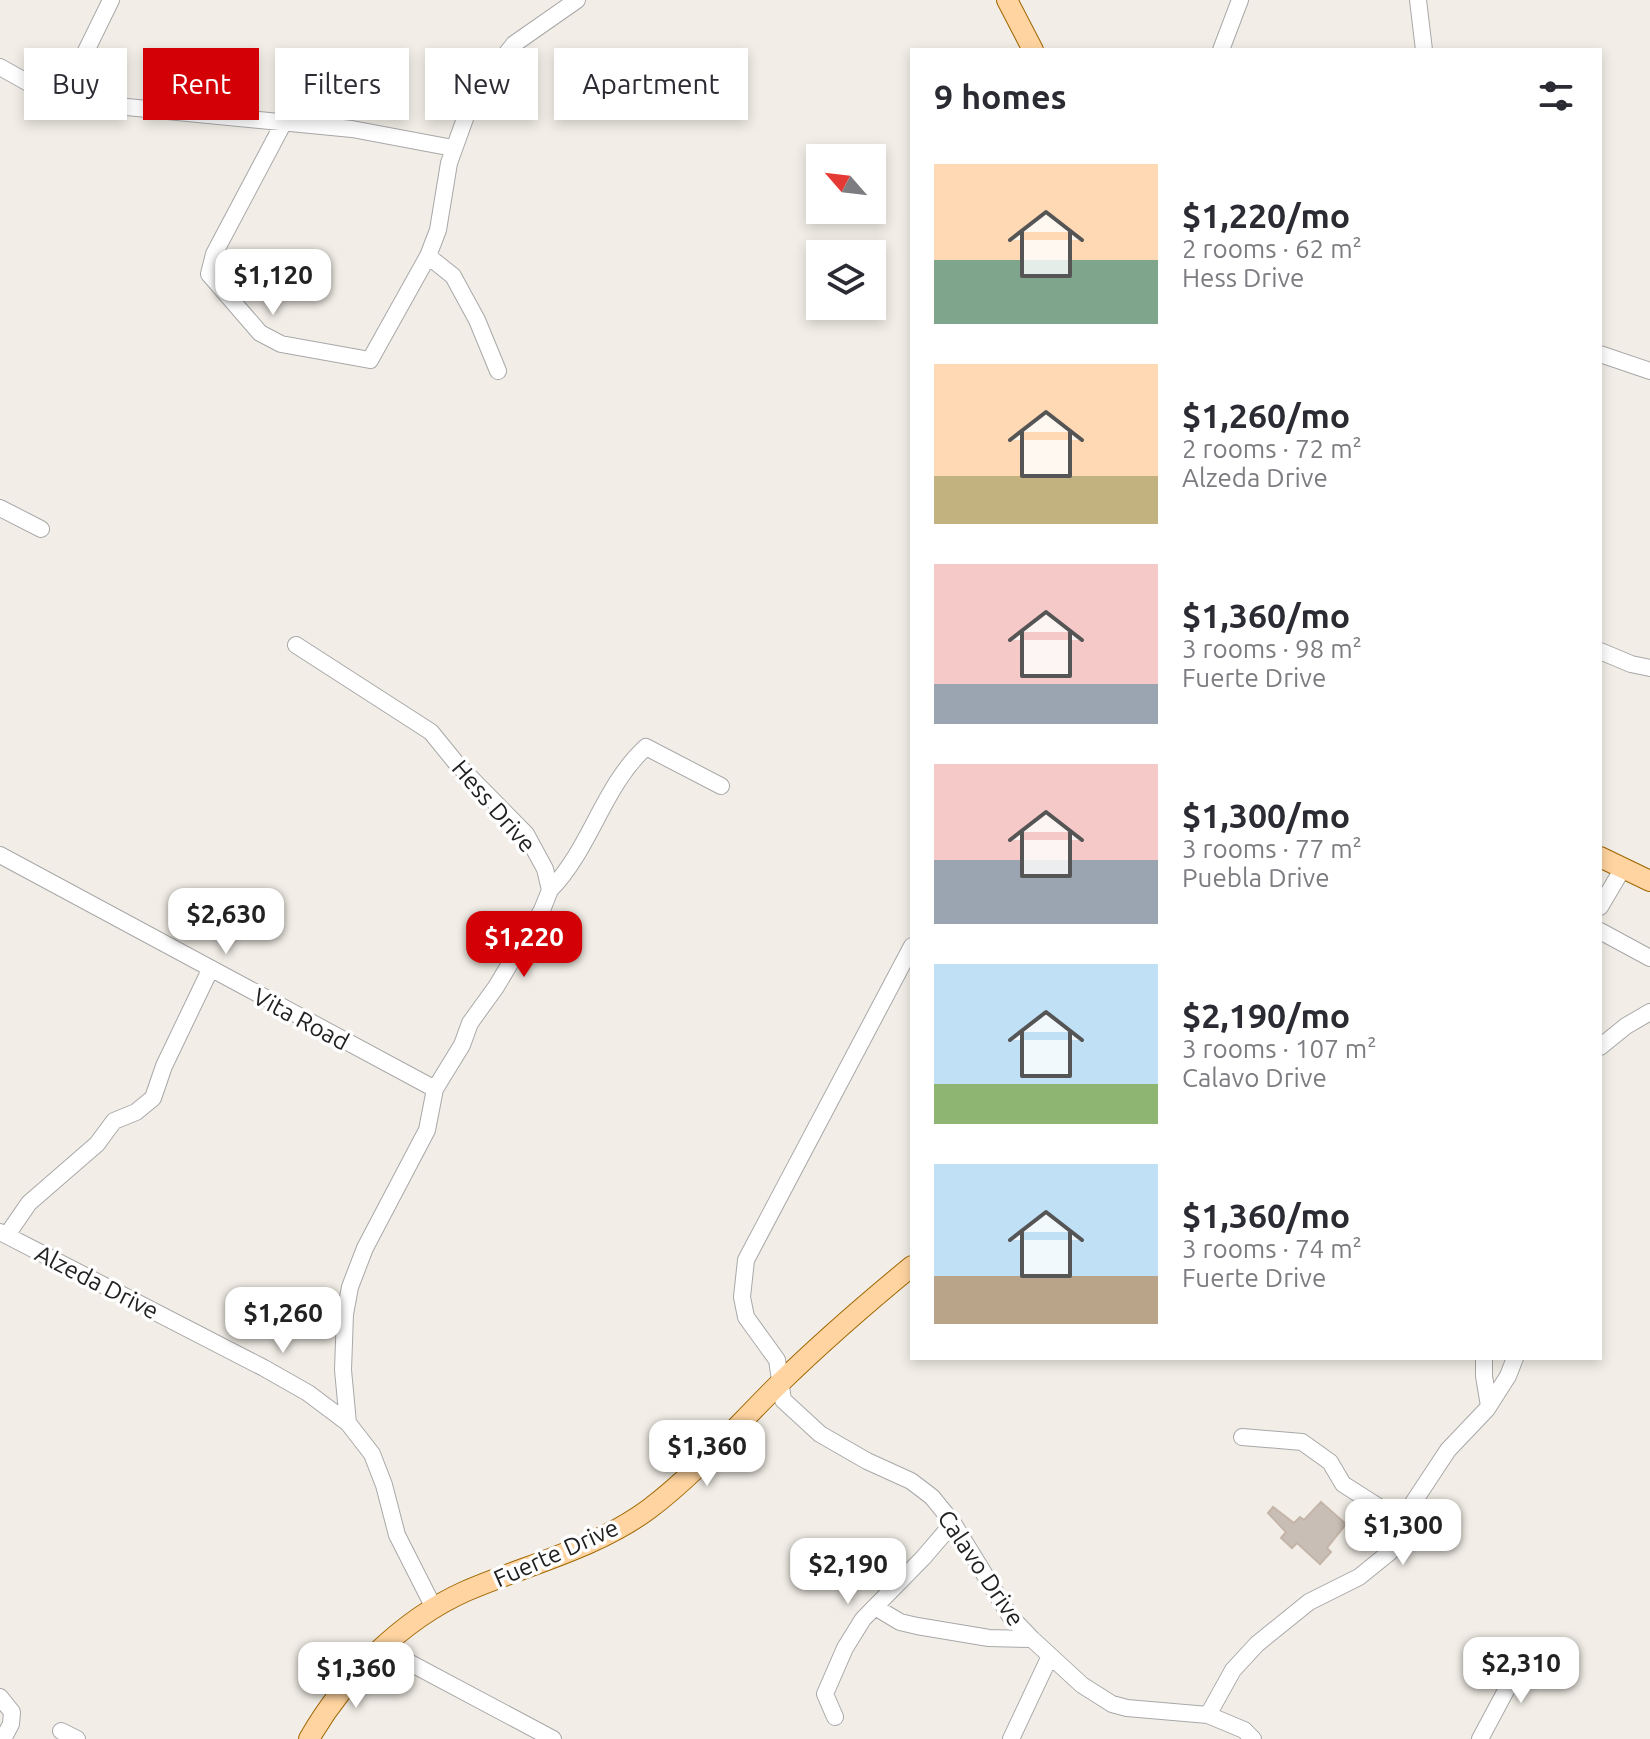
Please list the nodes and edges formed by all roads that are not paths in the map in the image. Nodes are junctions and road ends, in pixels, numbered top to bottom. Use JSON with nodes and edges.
{"nodes":[{"id":1,"x":111,"y":0,"type":"edge"},
{"id":2,"x":576,"y":0,"type":"edge"},
{"id":3,"x":1007,"y":0,"type":"edge"},
{"id":4,"x":1240,"y":0,"type":"edge"},
{"id":5,"x":1418,"y":0,"type":"edge"},
{"id":6,"x":87,"y":48,"type":"edge"},
{"id":7,"x":1032,"y":48,"type":"edge"},
{"id":8,"x":1222,"y":48,"type":"edge"},
{"id":9,"x":1424,"y":48,"type":"edge"},
{"id":10,"x":0,"y":67,"type":"edge"},
{"id":11,"x":24,"y":80,"type":"edge"},
{"id":12,"x":127,"y":107,"type":"edge"},
{"id":13,"x":284,"y":122,"type":"junction"},
{"id":14,"x":453,"y":148,"type":"junction"},
{"id":15,"x":428,"y":256,"type":"junction"},
{"id":16,"x":1602,"y":355,"type":"edge"},
{"id":17,"x":498,"y":371,"type":"dead end"},
{"id":18,"x":1650,"y":371,"type":"edge"},
{"id":19,"x":0,"y":508,"type":"edge"},
{"id":20,"x":41,"y":529,"type":"dead end"},
{"id":21,"x":296,"y":645,"type":"dead end"},
{"id":22,"x":1602,"y":652,"type":"edge"},
{"id":23,"x":1650,"y":668,"type":"edge"},
{"id":24,"x":721,"y":786,"type":"dead end"},
{"id":25,"x":0,"y":855,"type":"edge"},
{"id":26,"x":1602,"y":858,"type":"edge"},
{"id":27,"x":1623,"y":868,"type":"junction"},
{"id":28,"x":1650,"y":881,"type":"edge"},
{"id":29,"x":550,"y":890,"type":"junction"},
{"id":30,"x":1602,"y":904,"type":"edge"},
{"id":31,"x":1602,"y":932,"type":"edge"},
{"id":32,"x":910,"y":950,"type":"edge"},
{"id":33,"x":1650,"y":958,"type":"edge"},
{"id":34,"x":210,"y":970,"type":"junction"},
{"id":35,"x":1650,"y":1012,"type":"edge"},
{"id":36,"x":1602,"y":1045,"type":"edge"},
{"id":37,"x":435,"y":1089,"type":"junction"},
{"id":38,"x":4,"y":1234,"type":"edge"},
{"id":39,"x":910,"y":1268,"type":"edge"},
{"id":40,"x":1484,"y":1360,"type":"edge"},
{"id":41,"x":1514,"y":1360,"type":"edge"},
{"id":42,"x":781,"y":1382,"type":"junction"},
{"id":43,"x":1489,"y":1406,"type":"junction"},
{"id":44,"x":348,"y":1423,"type":"junction"},
{"id":45,"x":1242,"y":1437,"type":"dead end"},
{"id":46,"x":953,"y":1523,"type":"junction"},
{"id":47,"x":1404,"y":1523,"type":"junction"},
{"id":48,"x":875,"y":1607,"type":"junction"},
{"id":49,"x":434,"y":1608,"type":"junction"},
{"id":50,"x":1032,"y":1639,"type":"junction"},
{"id":51,"x":382,"y":1648,"type":"junction"},
{"id":52,"x":1526,"y":1653,"type":"dead end"},
{"id":53,"x":1050,"y":1656,"type":"junction"},
{"id":54,"x":0,"y":1697,"type":"edge"},
{"id":55,"x":1208,"y":1715,"type":"junction"},
{"id":56,"x":835,"y":1717,"type":"dead end"},
{"id":57,"x":61,"y":1731,"type":"dead end"},
{"id":58,"x":3,"y":1739,"type":"edge"},
{"id":59,"x":77,"y":1739,"type":"edge"},
{"id":60,"x":309,"y":1739,"type":"edge"},
{"id":61,"x":553,"y":1739,"type":"edge"},
{"id":62,"x":1011,"y":1739,"type":"edge"},
{"id":63,"x":1253,"y":1739,"type":"edge"},
{"id":64,"x":1480,"y":1739,"type":"edge"}],
"edges":[{"from":1,"to":6,"type":"street"},
{"from":2,"to":14,"type":"street"},
{"from":3,"to":7,"type":"main road"},
{"from":4,"to":8,"type":"street"},
{"from":5,"to":9,"type":"street"},
{"from":10,"to":11,"type":"street"},
{"from":12,"to":13,"type":"street"},
{"from":13,"to":14,"type":"street"},
{"from":13,"to":15,"type":"street"},
{"from":14,"to":15,"type":"street"},
{"from":15,"to":17,"type":"street"},
{"from":16,"to":18,"type":"street"},
{"from":19,"to":20,"type":"street"},
{"from":21,"to":29,"type":"street","name":"Hess Drive"},
{"from":22,"to":23,"type":"street"},
{"from":24,"to":29,"type":"street"},
{"from":25,"to":34,"type":"street","name":"Vita Road"},
{"from":26,"to":27,"type":"main road"},
{"from":27,"to":28,"type":"main road"},
{"from":27,"to":30,"type":"street"},
{"from":29,"to":37,"type":"street"},
{"from":31,"to":33,"type":"street"},
{"from":32,"to":42,"type":"street","name":"Calavo Drive"},
{"from":34,"to":37,"type":"street","name":"Vita Road"},
{"from":34,"to":38,"type":"street"},
{"from":35,"to":36,"type":"street"},
{"from":37,"to":44,"type":"street"},
{"from":38,"to":44,"type":"street","name":"Alzeda Drive"},
{"from":39,"to":42,"type":"main road","name":"Fuerte Drive"},
{"from":40,"to":43,"type":"street"},
{"from":41,"to":43,"type":"street"},
{"from":42,"to":46,"type":"street","name":"Calavo Drive"},
{"from":42,"to":49,"type":"main road","name":"Fuerte Drive"},
{"from":43,"to":47,"type":"street"},
{"from":44,"to":49,"type":"street","name":"Alzeda Drive"},
{"from":45,"to":47,"type":"street"},
{"from":46,"to":48,"type":"street"},
{"from":46,"to":50,"type":"street","name":"Calavo Drive"},
{"from":47,"to":55,"type":"street"},
{"from":48,"to":50,"type":"street"},
{"from":48,"to":56,"type":"street"},
{"from":49,"to":51,"type":"main road","name":"Fuerte Drive"},
{"from":50,"to":53,"type":"street","name":"Calavo Drive"},
{"from":51,"to":60,"type":"main road","name":"Fuerte Drive"},
{"from":51,"to":61,"type":"street"},
{"from":52,"to":64,"type":"street"},
{"from":53,"to":55,"type":"street","name":"Calavo Drive"},
{"from":53,"to":62,"type":"street"},
{"from":54,"to":58,"type":"street"},
{"from":55,"to":63,"type":"street","name":"Calavo Drive"},
{"from":57,"to":59,"type":"street"}]}
